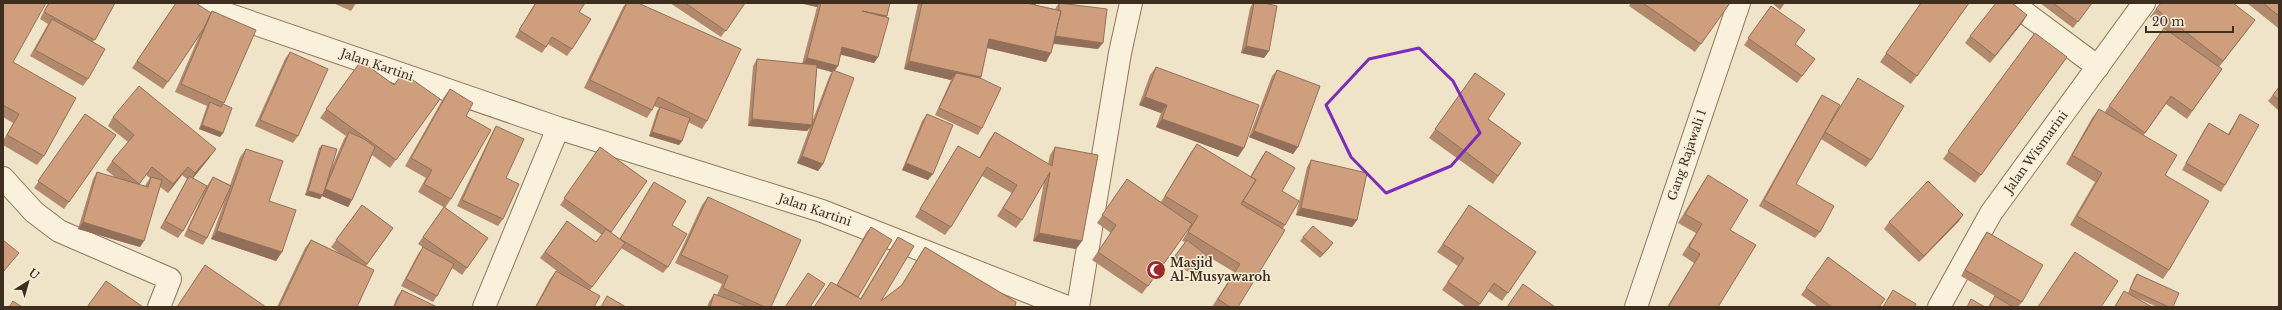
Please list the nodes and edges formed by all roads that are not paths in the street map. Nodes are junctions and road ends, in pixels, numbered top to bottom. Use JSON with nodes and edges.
{"nodes":[{"id":1,"x":196,"y":3,"type":"edge"},
{"id":2,"x":1131,"y":3,"type":"edge"},
{"id":3,"x":1739,"y":3,"type":"edge"},
{"id":4,"x":2012,"y":3,"type":"edge"},
{"id":5,"x":2144,"y":3,"type":"edge"},
{"id":6,"x":2098,"y":67,"type":"junction"},
{"id":7,"x":558,"y":128,"type":"junction"},
{"id":8,"x":3,"y":178,"type":"edge"},
{"id":9,"x":159,"y":307,"type":"edge"},
{"id":10,"x":484,"y":307,"type":"edge"},
{"id":11,"x":1067,"y":307,"type":"edge"},
{"id":12,"x":1078,"y":307,"type":"edge"},
{"id":13,"x":1636,"y":307,"type":"edge"},
{"id":14,"x":1939,"y":307,"type":"edge"}],
"edges":[{"from":1,"to":7,"type":"street","name":"Jalan Kartini"},
{"from":2,"to":12,"type":"street"},
{"from":3,"to":13,"type":"street","name":"Gang Rajawali 1"},
{"from":4,"to":6,"type":"street"},
{"from":5,"to":6,"type":"street","name":"Jalan Wismarini"},
{"from":6,"to":14,"type":"street","name":"Jalan Wismarini"},
{"from":7,"to":10,"type":"street"},
{"from":7,"to":11,"type":"street","name":"Jalan Kartini"},
{"from":8,"to":9,"type":"street"}]}
